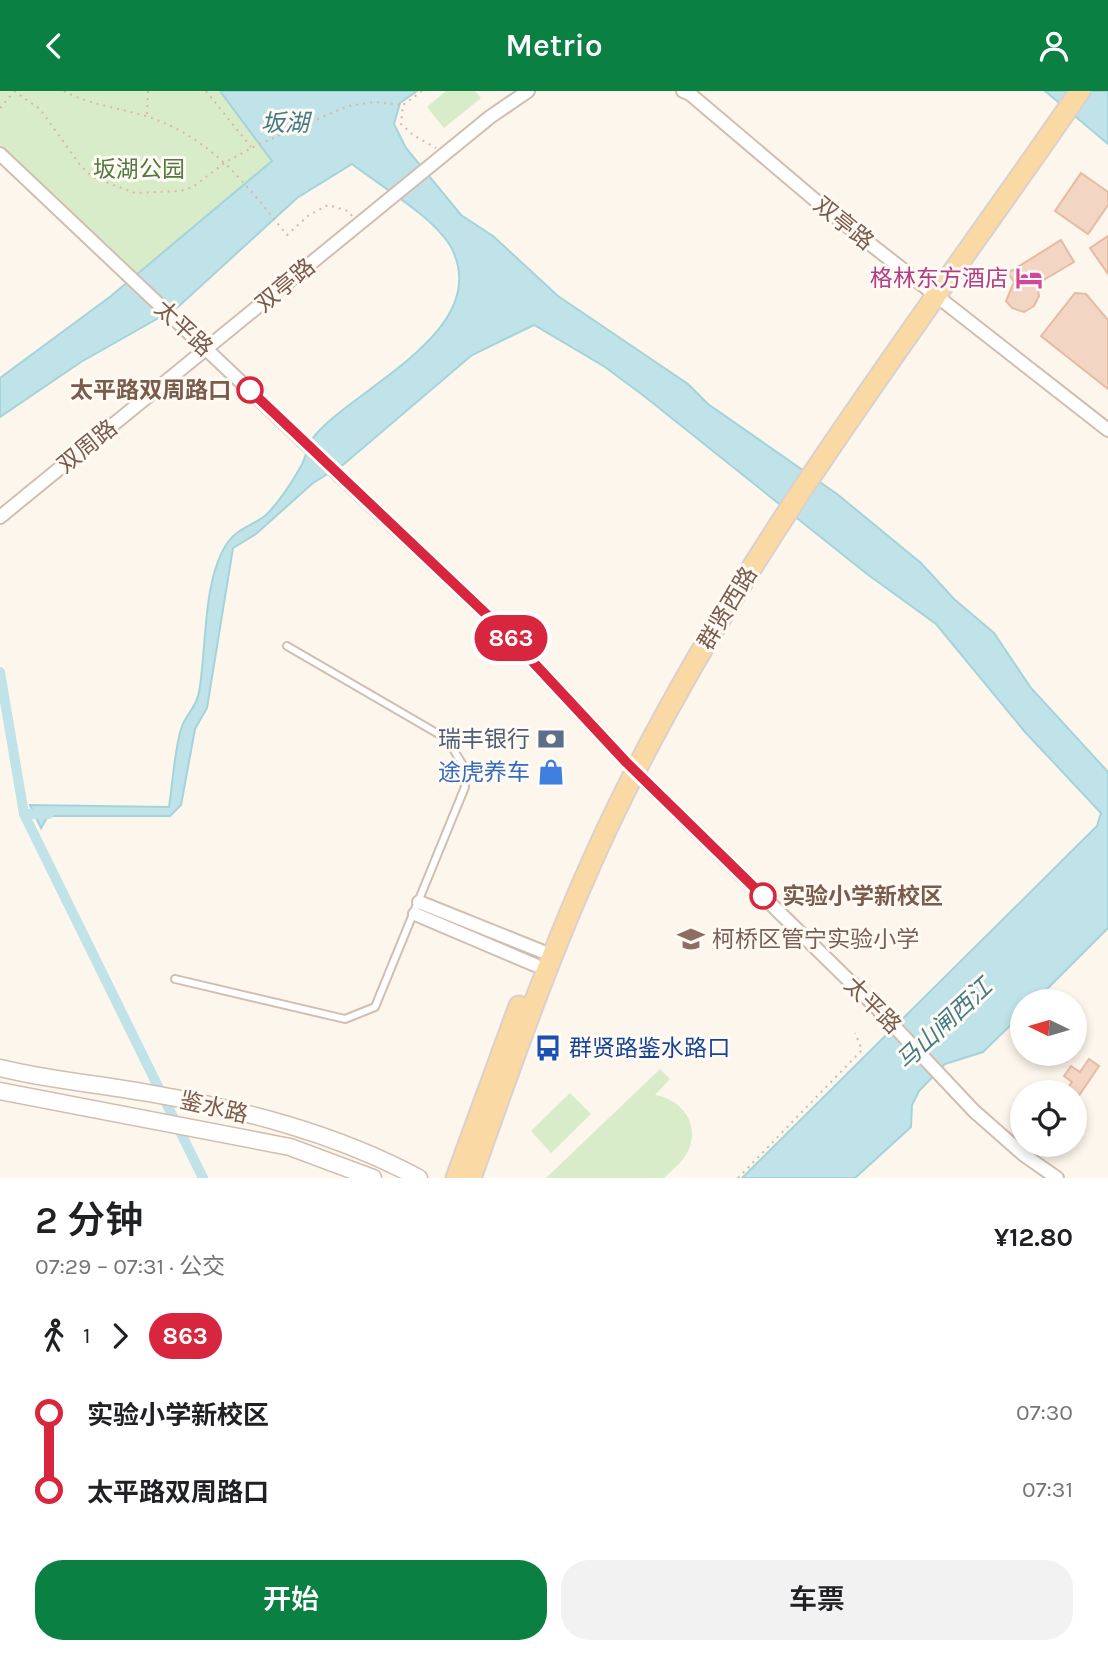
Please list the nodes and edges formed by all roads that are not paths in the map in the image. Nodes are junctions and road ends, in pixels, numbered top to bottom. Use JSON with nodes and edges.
{"nodes":[{"id":1,"x":528,"y":91,"type":"edge"},
{"id":2,"x":683,"y":91,"type":"edge"},
{"id":3,"x":1065,"y":91,"type":"edge"},
{"id":4,"x":1080,"y":91,"type":"edge"},
{"id":5,"x":1049,"y":125,"type":"junction"},
{"id":6,"x":0,"y":154,"type":"edge"},
{"id":7,"x":931,"y":293,"type":"junction"},
{"id":8,"x":207,"y":349,"type":"junction"},
{"id":9,"x":1108,"y":430,"type":"edge"},
{"id":10,"x":0,"y":517,"type":"edge"},
{"id":11,"x":287,"y":646,"type":"dead end"},
{"id":12,"x":631,"y":766,"type":"junction"},
{"id":13,"x":417,"y":908,"type":"junction"},
{"id":14,"x":538,"y":958,"type":"junction"},
{"id":15,"x":175,"y":979,"type":"dead end"},
{"id":16,"x":0,"y":1068,"type":"edge"},
{"id":17,"x":0,"y":1091,"type":"edge"},
{"id":18,"x":373,"y":1178,"type":"edge"},
{"id":19,"x":419,"y":1178,"type":"edge"},
{"id":20,"x":456,"y":1178,"type":"edge"},
{"id":21,"x":471,"y":1178,"type":"edge"},
{"id":22,"x":1057,"y":1178,"type":"edge"}],
"edges":[{"from":1,"to":8,"type":"street","name":"双亭路"},
{"from":2,"to":7,"type":"street","name":"双亭路"},
{"from":3,"to":5,"type":"main road","name":"群贤西路"},
{"from":4,"to":5,"type":"main road","name":"群贤西路"},
{"from":5,"to":7,"type":"main road","name":"群贤西路"},
{"from":6,"to":8,"type":"street","name":"太平路"},
{"from":7,"to":9,"type":"street","name":"双亭路"},
{"from":7,"to":12,"type":"main road","name":"群贤西路"},
{"from":8,"to":10,"type":"street","name":"双周路"},
{"from":8,"to":12,"type":"street","name":"太平路"},
{"from":11,"to":13,"type":"lane"},
{"from":12,"to":14,"type":"main road","name":"群贤西路"},
{"from":12,"to":21,"type":"main road","name":"群贤西路"},
{"from":12,"to":22,"type":"street","name":"太平路"},
{"from":13,"to":14,"type":"street"},
{"from":13,"to":15,"type":"lane"},
{"from":14,"to":20,"type":"main road","name":"群贤西路"},
{"from":16,"to":19,"type":"street","name":"鉴水路"},
{"from":17,"to":18,"type":"street","name":"鉴水路"}]}
